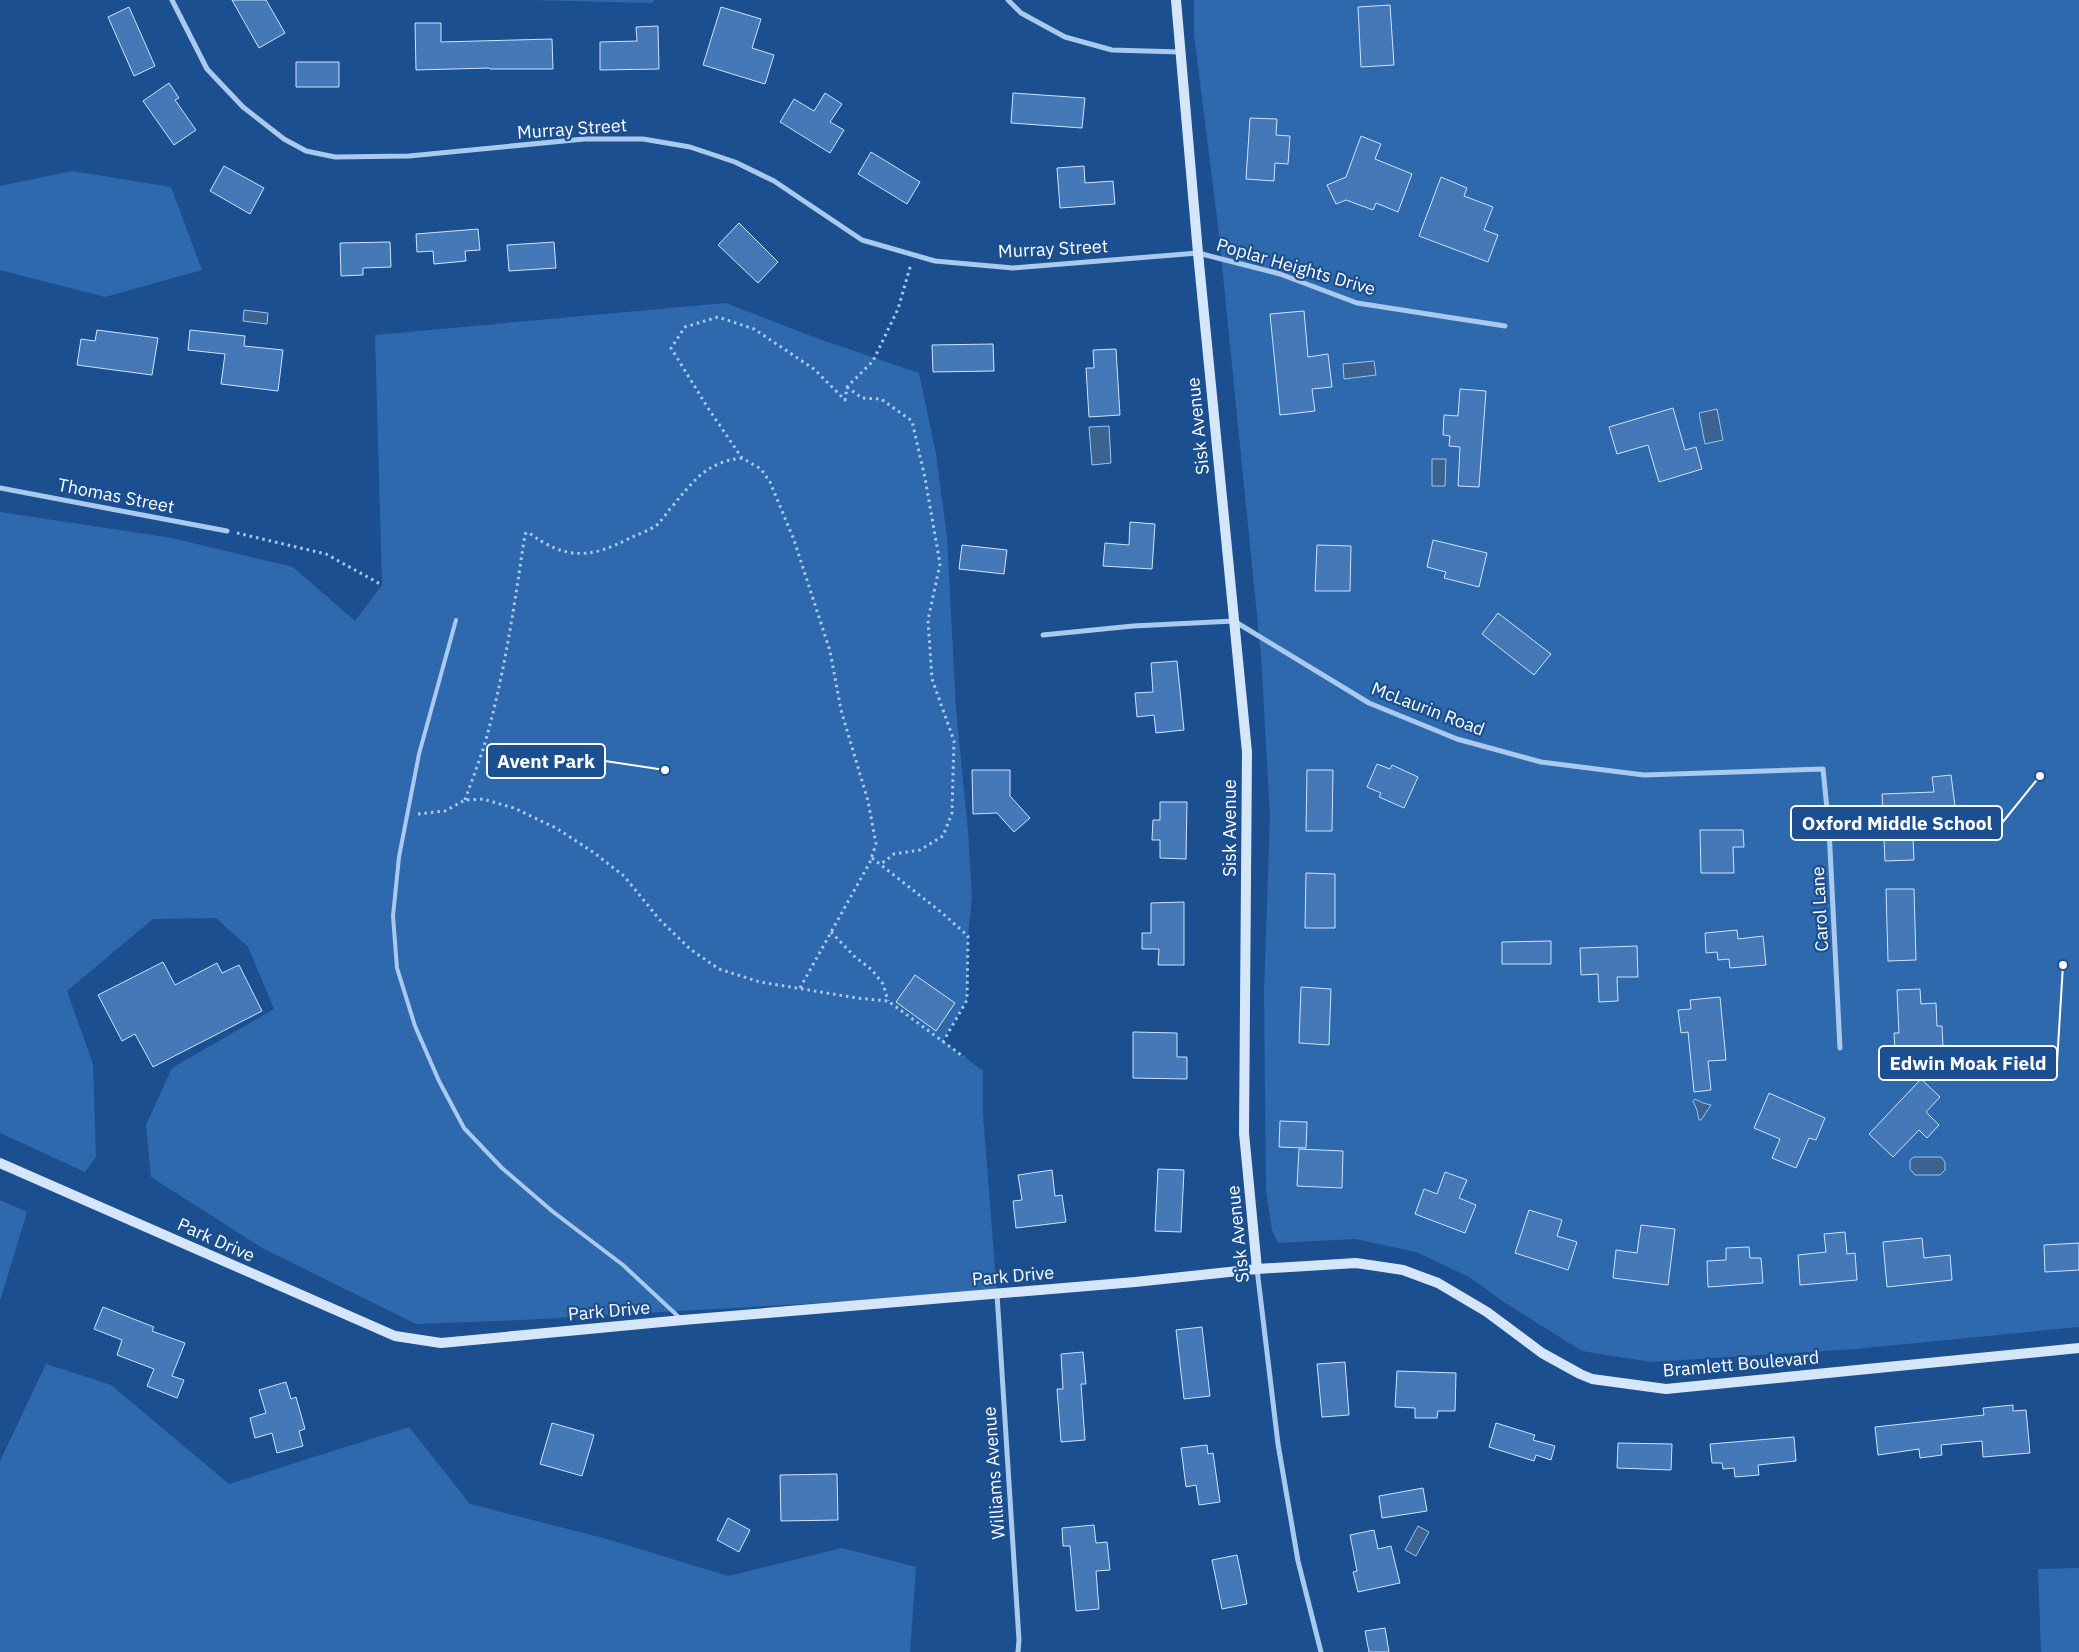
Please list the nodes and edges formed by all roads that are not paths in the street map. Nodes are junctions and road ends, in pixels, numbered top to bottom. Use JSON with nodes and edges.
{"nodes":[{"id":1,"x":172,"y":0,"type":"edge"},
{"id":2,"x":1008,"y":0,"type":"edge"},
{"id":3,"x":1176,"y":0,"type":"edge"},
{"id":4,"x":1180,"y":52,"type":"junction"},
{"id":5,"x":1198,"y":253,"type":"junction"},
{"id":6,"x":1506,"y":326,"type":"dead end"},
{"id":7,"x":0,"y":488,"type":"edge"},
{"id":8,"x":228,"y":530,"type":"road end"},
{"id":9,"x":456,"y":620,"type":"dead end"},
{"id":10,"x":1234,"y":620,"type":"junction"},
{"id":11,"x":1043,"y":636,"type":"dead end"},
{"id":12,"x":1823,"y":769,"type":"joint"},
{"id":13,"x":1840,"y":1048,"type":"dead end"},
{"id":14,"x":0,"y":1163,"type":"edge"},
{"id":15,"x":1257,"y":1269,"type":"junction"},
{"id":16,"x":997,"y":1293,"type":"junction"},
{"id":17,"x":682,"y":1320,"type":"junction"},
{"id":18,"x":2079,"y":1348,"type":"edge"},
{"id":19,"x":1018,"y":1652,"type":"edge"},
{"id":20,"x":1321,"y":1652,"type":"edge"}],
"edges":[{"from":1,"to":5,"type":"street","name":"Murray Street"},
{"from":2,"to":4,"type":"street"},
{"from":3,"to":4,"type":"street","name":"Sisk Avenue"},
{"from":4,"to":5,"type":"street","name":"Sisk Avenue"},
{"from":5,"to":6,"type":"street","name":"Poplar Heights Drive"},
{"from":5,"to":10,"type":"street","name":"Sisk Avenue"},
{"from":7,"to":8,"type":"street","name":"Thomas Street"},
{"from":9,"to":17,"type":"lane"},
{"from":10,"to":11,"type":"street"},
{"from":10,"to":12,"type":"street","name":"McLaurin Road"},
{"from":10,"to":15,"type":"street","name":"Sisk Avenue"},
{"from":12,"to":13,"type":"street","name":"Carol Lane"},
{"from":14,"to":17,"type":"street","name":"Park Drive"},
{"from":15,"to":16,"type":"street","name":"Park Drive"},
{"from":15,"to":18,"type":"street","name":"Bramlett Boulevard"},
{"from":15,"to":20,"type":"street","name":"Sisk Avenue"},
{"from":16,"to":17,"type":"street","name":"Park Drive"},
{"from":16,"to":19,"type":"street","name":"Williams Avenue"}]}
